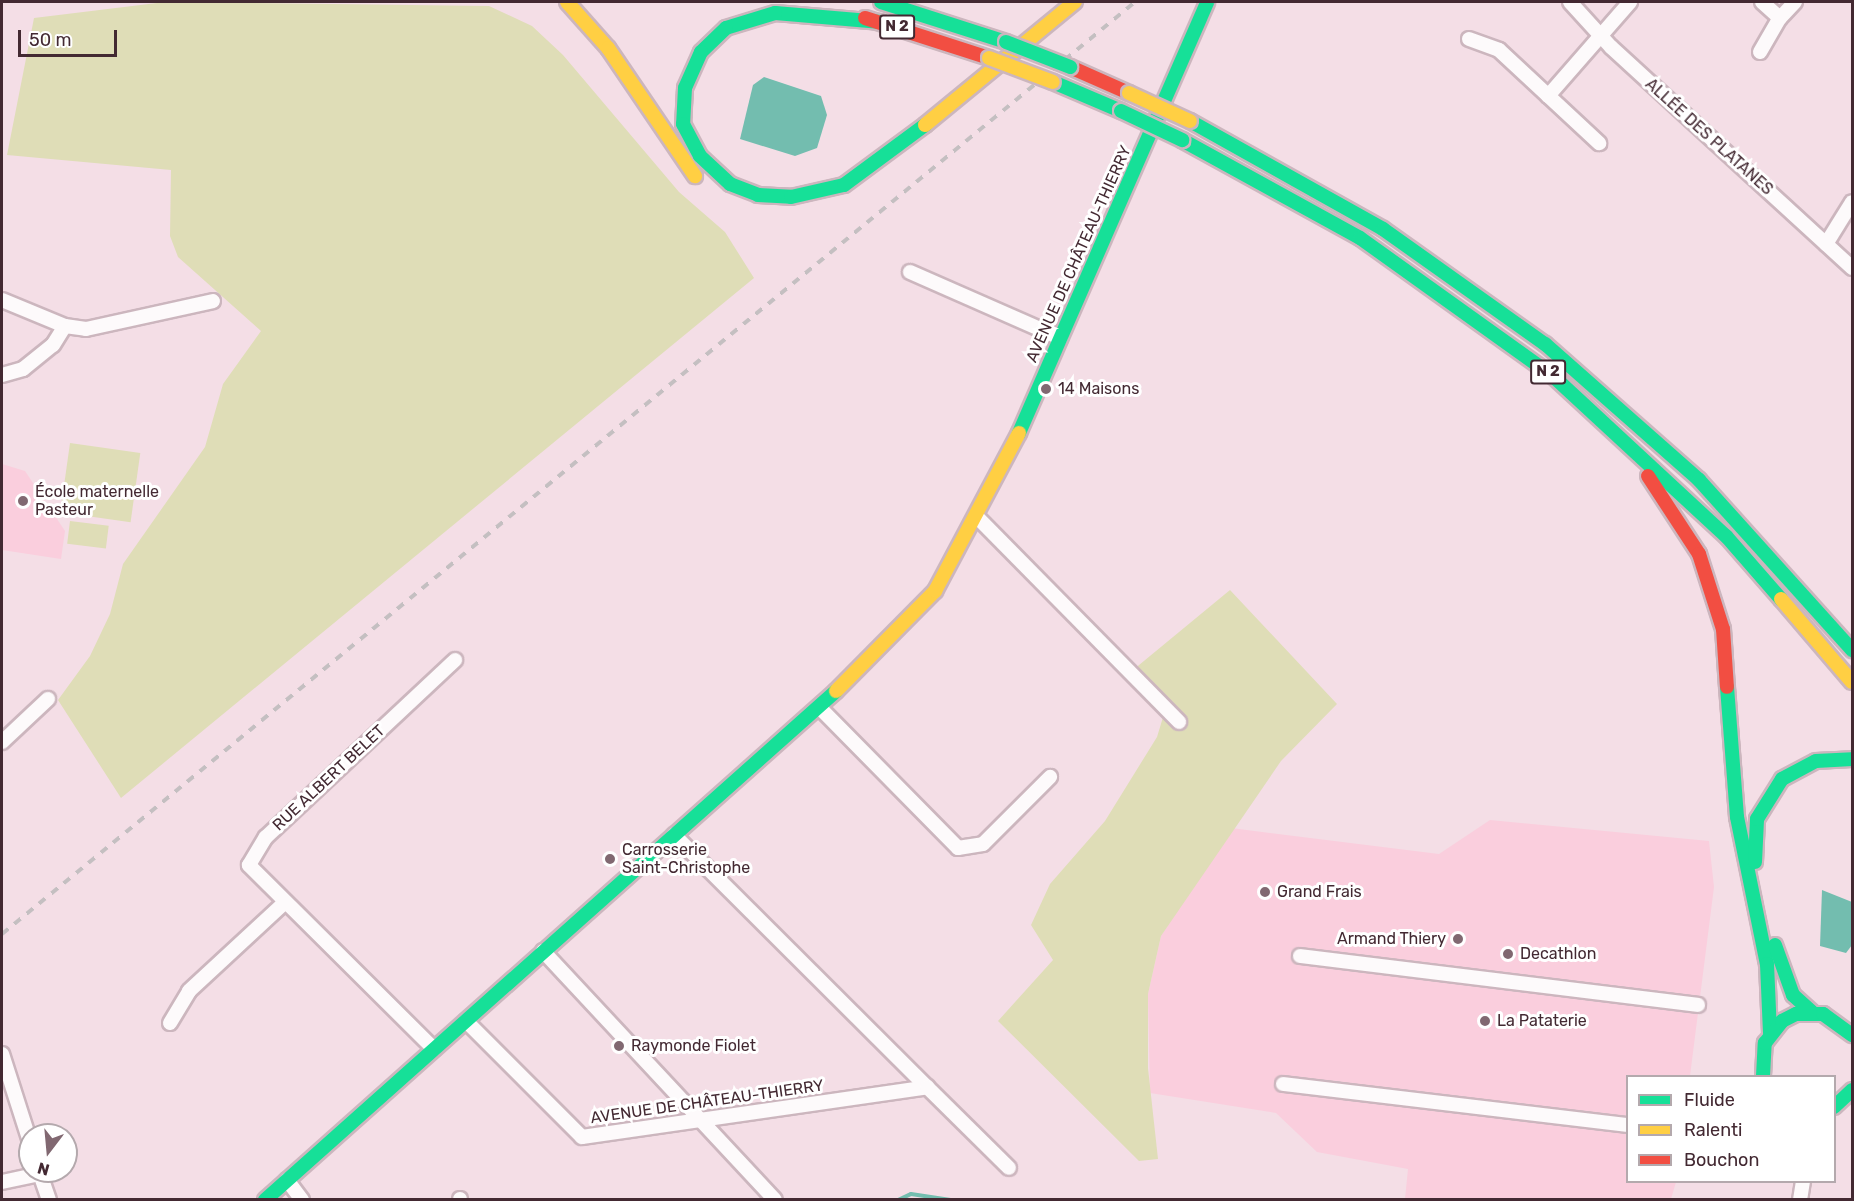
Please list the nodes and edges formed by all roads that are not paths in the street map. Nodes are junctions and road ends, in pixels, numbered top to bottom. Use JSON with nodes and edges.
{"nodes":[{"id":1,"x":567,"y":2,"type":"edge"},
{"id":2,"x":805,"y":2,"type":"edge"},
{"id":3,"x":881,"y":2,"type":"edge"},
{"id":4,"x":1075,"y":2,"type":"edge"},
{"id":5,"x":1083,"y":2,"type":"edge"},
{"id":6,"x":1207,"y":2,"type":"edge"},
{"id":7,"x":1570,"y":2,"type":"edge"},
{"id":8,"x":1630,"y":2,"type":"edge"},
{"id":9,"x":1762,"y":2,"type":"edge"},
{"id":10,"x":1795,"y":2,"type":"edge"},
{"id":11,"x":1780,"y":18,"type":"junction"},
{"id":12,"x":881,"y":22,"type":"junction"},
{"id":13,"x":1600,"y":32,"type":"junction"},
{"id":14,"x":1469,"y":39,"type":"dead end"},
{"id":15,"x":1760,"y":52,"type":"dead end"},
{"id":16,"x":1548,"y":96,"type":"junction"},
{"id":17,"x":1599,"y":143,"type":"dead end"},
{"id":18,"x":1852,"y":202,"type":"edge"},
{"id":19,"x":1826,"y":244,"type":"junction"},
{"id":20,"x":1852,"y":268,"type":"edge"},
{"id":21,"x":910,"y":272,"type":"dead end"},
{"id":22,"x":2,"y":300,"type":"edge"},
{"id":23,"x":213,"y":301,"type":"dead end"},
{"id":24,"x":65,"y":326,"type":"junction"},
{"id":25,"x":1060,"y":338,"type":"junction"},
{"id":26,"x":2,"y":372,"type":"edge"},
{"id":27,"x":1601,"y":416,"type":"junction"},
{"id":28,"x":980,"y":519,"type":"junction"},
{"id":29,"x":1774,"y":558,"type":"junction"},
{"id":30,"x":1844,"y":616,"type":"dead end"},
{"id":31,"x":1852,"y":650,"type":"edge"},
{"id":32,"x":455,"y":660,"type":"dead end"},
{"id":33,"x":1852,"y":682,"type":"edge"},
{"id":34,"x":48,"y":699,"type":"dead end"},
{"id":35,"x":819,"y":707,"type":"junction"},
{"id":36,"x":1179,"y":722,"type":"dead end"},
{"id":37,"x":2,"y":742,"type":"edge"},
{"id":38,"x":1852,"y":759,"type":"edge"},
{"id":39,"x":1050,"y":777,"type":"dead end"},
{"id":40,"x":674,"y":835,"type":"junction"},
{"id":41,"x":284,"y":904,"type":"junction"},
{"id":42,"x":543,"y":951,"type":"junction"},
{"id":43,"x":1300,"y":956,"type":"dead end"},
{"id":44,"x":1698,"y":1005,"type":"dead end"},
{"id":45,"x":1852,"y":1011,"type":"edge"},
{"id":46,"x":1812,"y":1012,"type":"junction"},
{"id":47,"x":1833,"y":1017,"type":"junction"},
{"id":48,"x":466,"y":1021,"type":"junction"},
{"id":49,"x":170,"y":1023,"type":"dead end"},
{"id":50,"x":1770,"y":1033,"type":"junction"},
{"id":51,"x":1852,"y":1035,"type":"edge"},
{"id":52,"x":434,"y":1049,"type":"junction"},
{"id":53,"x":2,"y":1054,"type":"edge"},
{"id":54,"x":1762,"y":1072,"type":"edge"},
{"id":55,"x":1283,"y":1084,"type":"dead end"},
{"id":56,"x":927,"y":1087,"type":"junction"},
{"id":57,"x":1852,"y":1090,"type":"edge"},
{"id":58,"x":1836,"y":1105,"type":"edge"},
{"id":59,"x":703,"y":1120,"type":"junction"},
{"id":60,"x":24,"y":1123,"type":"edge"},
{"id":61,"x":1626,"y":1125,"type":"edge"},
{"id":62,"x":1009,"y":1168,"type":"dead end"},
{"id":63,"x":18,"y":1178,"type":"edge"},
{"id":64,"x":287,"y":1180,"type":"junction"},
{"id":65,"x":2,"y":1182,"type":"edge"},
{"id":66,"x":44,"y":1183,"type":"edge"},
{"id":67,"x":1803,"y":1183,"type":"edge"},
{"id":68,"x":49,"y":1200,"type":"edge"},
{"id":69,"x":265,"y":1200,"type":"edge"},
{"id":70,"x":302,"y":1200,"type":"edge"},
{"id":71,"x":775,"y":1200,"type":"edge"},
{"id":72,"x":1800,"y":1200,"type":"edge"}],
"edges":[{"from":1,"to":5,"type":"main road"},
{"from":2,"to":12,"type":"main road","number":"N 2"},
{"from":3,"to":29,"type":"main road","number":"N 2","bridge":true},
{"from":4,"to":12,"type":"main road"},
{"from":6,"to":25,"type":"main road","name":"AVENUE DE CHÂTEAU-THIERRY"},
{"from":7,"to":13,"type":"street","name":"ALLÉE DES PLATANES"},
{"from":8,"to":13,"type":"street"},
{"from":9,"to":11,"type":"street"},
{"from":10,"to":11,"type":"street"},
{"from":11,"to":15,"type":"street"},
{"from":12,"to":27,"type":"main road","number":"N 2","bridge":true},
{"from":13,"to":16,"type":"street"},
{"from":13,"to":19,"type":"street","name":"ALLÉE DES PLATANES"},
{"from":14,"to":16,"type":"street"},
{"from":16,"to":17,"type":"street"},
{"from":18,"to":19,"type":"street"},
{"from":19,"to":20,"type":"street","name":"ALLÉE DES PLATANES"},
{"from":21,"to":25,"type":"street"},
{"from":22,"to":24,"type":"street"},
{"from":23,"to":24,"type":"street"},
{"from":24,"to":26,"type":"street"},
{"from":25,"to":28,"type":"main road","name":"AVENUE DE CHÂTEAU-THIERRY"},
{"from":27,"to":33,"type":"main road","number":"N 2"},
{"from":27,"to":50,"type":"main road"},
{"from":28,"to":35,"type":"main road","name":"AVENUE DE CHÂTEAU-THIERRY"},
{"from":28,"to":36,"type":"street"},
{"from":29,"to":30,"type":"main road"},
{"from":29,"to":31,"type":"main road","number":"N 2"},
{"from":32,"to":41,"type":"street","name":"RUE ALBERT BELET"},
{"from":34,"to":37,"type":"street"},
{"from":35,"to":39,"type":"street"},
{"from":35,"to":40,"type":"main road","name":"AVENUE DE CHÂTEAU-THIERRY"},
{"from":38,"to":46,"type":"main road"},
{"from":40,"to":42,"type":"main road","name":"AVENUE DE CHÂTEAU-THIERRY"},
{"from":40,"to":56,"type":"street"},
{"from":41,"to":49,"type":"street"},
{"from":41,"to":52,"type":"street","name":"RUE ALBERT BELET"},
{"from":42,"to":48,"type":"main road","name":"AVENUE DE CHÂTEAU-THIERRY"},
{"from":42,"to":59,"type":"street"},
{"from":43,"to":44,"type":"street"},
{"from":45,"to":47,"type":"main road"},
{"from":46,"to":47,"type":"main road"},
{"from":46,"to":50,"type":"main road"},
{"from":47,"to":51,"type":"main road"},
{"from":48,"to":52,"type":"main road","name":"AVENUE DE CHÂTEAU-THIERRY"},
{"from":48,"to":59,"type":"street","name":"AVENUE DE CHÂTEAU-THIERRY"},
{"from":50,"to":54,"type":"main road"},
{"from":52,"to":64,"type":"main road","name":"AVENUE DE CHÂTEAU-THIERRY"},
{"from":53,"to":60,"type":"street"},
{"from":55,"to":61,"type":"street"},
{"from":56,"to":59,"type":"street","name":"AVENUE DE CHÂTEAU-THIERRY"},
{"from":56,"to":62,"type":"street"},
{"from":57,"to":58,"type":"main road"},
{"from":59,"to":71,"type":"street"},
{"from":63,"to":65,"type":"street"},
{"from":64,"to":69,"type":"main road","name":"AVENUE DE CHÂTEAU-THIERRY"},
{"from":64,"to":70,"type":"street"},
{"from":66,"to":68,"type":"street"},
{"from":67,"to":72,"type":"street"}]}
